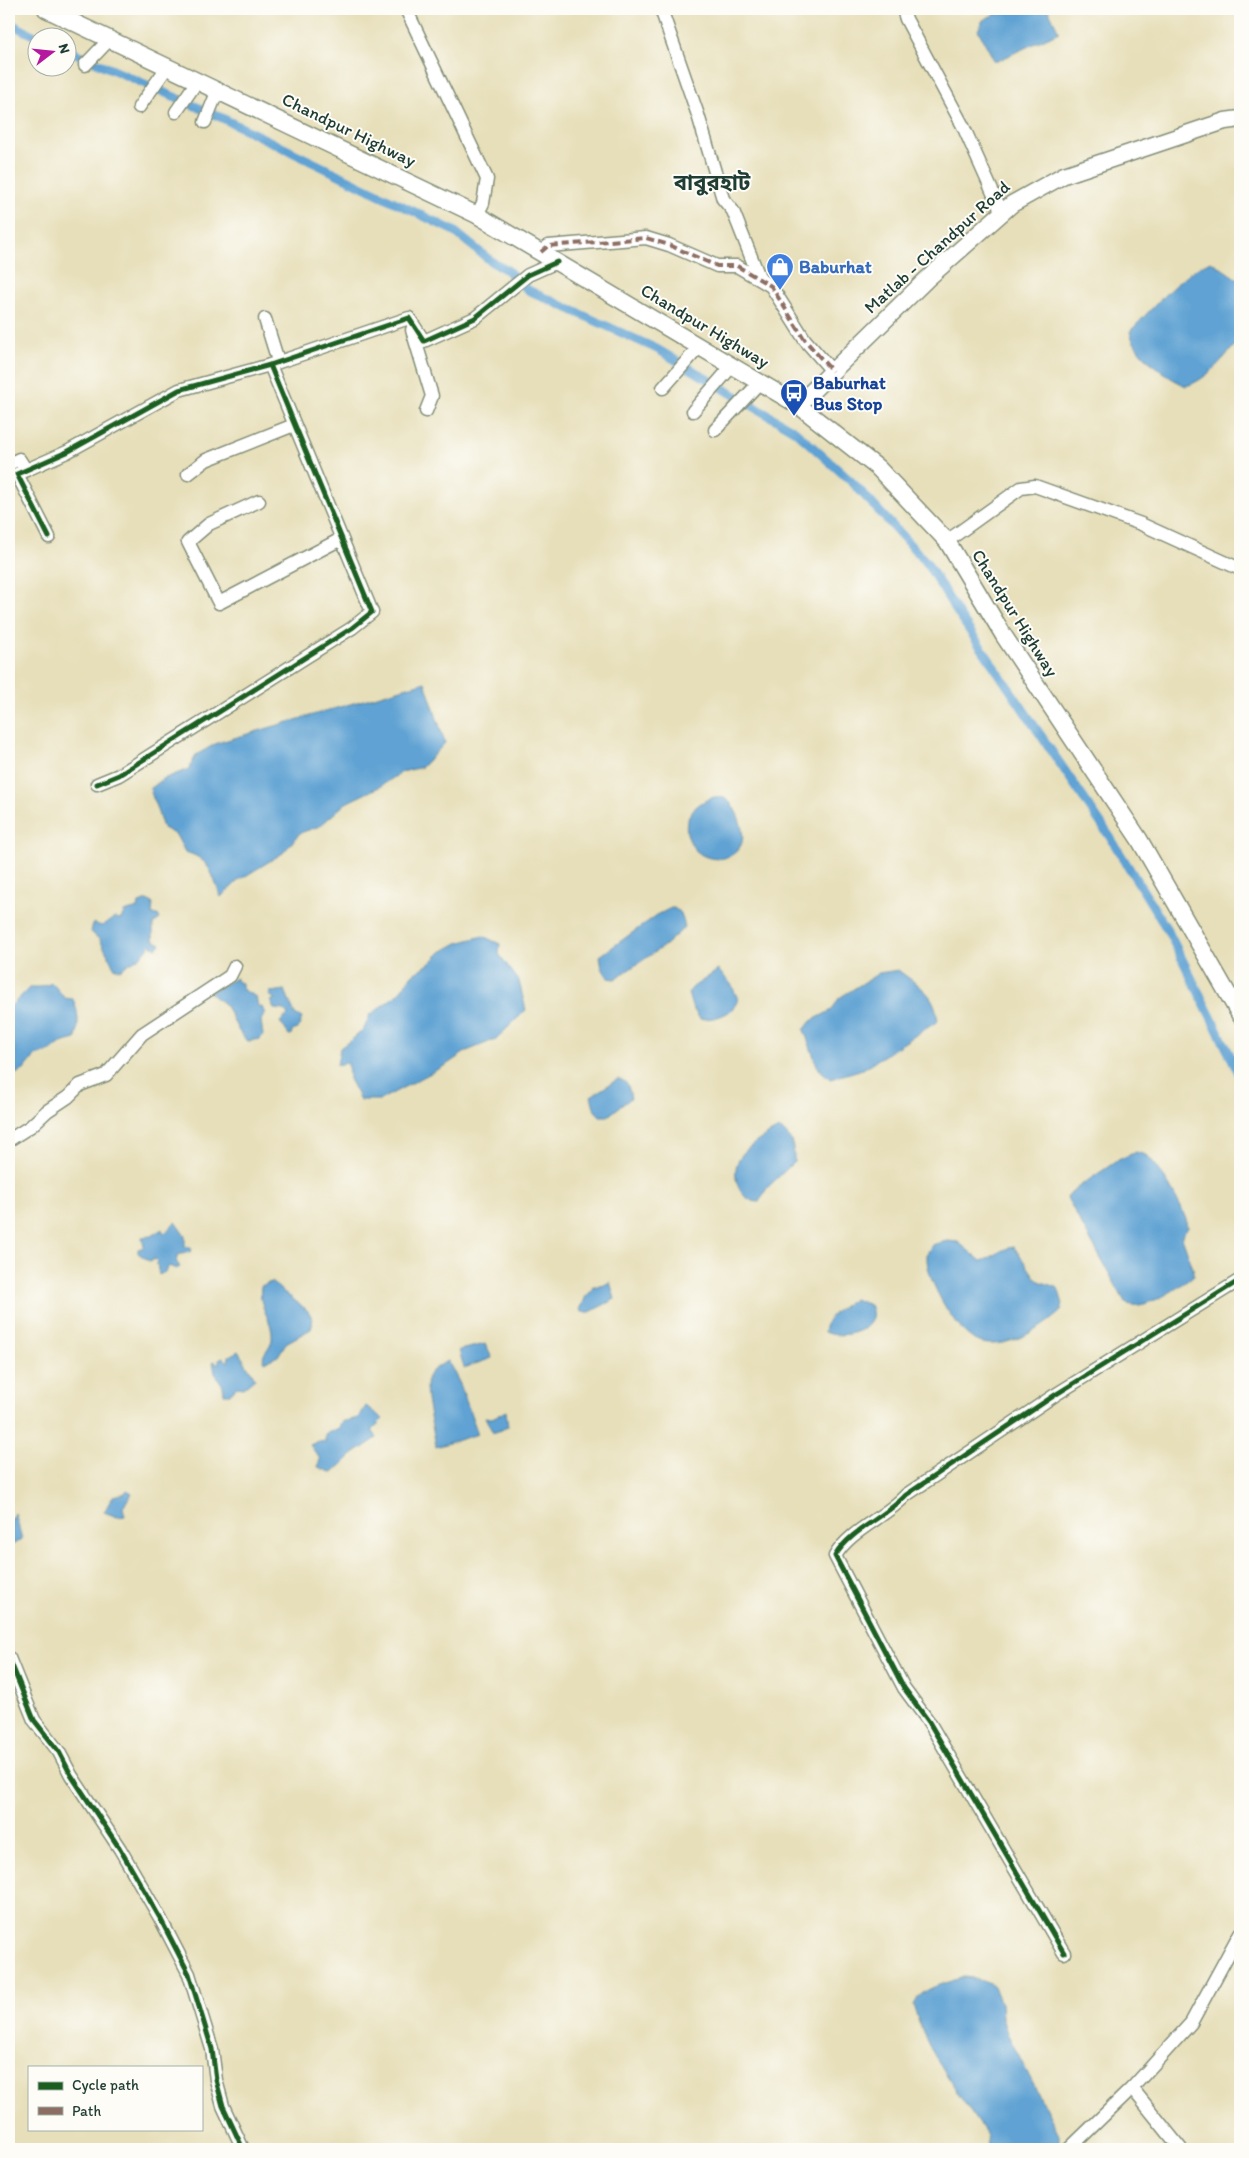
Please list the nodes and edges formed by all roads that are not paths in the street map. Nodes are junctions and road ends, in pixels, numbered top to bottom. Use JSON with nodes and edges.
{"nodes":[{"id":1,"x":46,"y":9,"type":"edge"},
{"id":2,"x":406,"y":9,"type":"edge"},
{"id":3,"x":661,"y":9,"type":"edge"},
{"id":4,"x":903,"y":9,"type":"edge"},
{"id":5,"x":110,"y":38,"type":"junction"},
{"id":6,"x":85,"y":65,"type":"dead end"},
{"id":7,"x":168,"y":66,"type":"junction"},
{"id":8,"x":194,"y":87,"type":"junction"},
{"id":9,"x":218,"y":90,"type":"junction"},
{"id":10,"x":139,"y":107,"type":"dead end"},
{"id":11,"x":176,"y":112,"type":"dead end"},
{"id":12,"x":1240,"y":119,"type":"edge"},
{"id":13,"x":205,"y":122,"type":"dead end"},
{"id":14,"x":1002,"y":213,"type":"junction"},
{"id":15,"x":477,"y":215,"type":"junction"},
{"id":16,"x":541,"y":252,"type":"junction"},
{"id":17,"x":557,"y":262,"type":"junction"},
{"id":18,"x":758,"y":277,"type":"junction"},
{"id":19,"x":409,"y":318,"type":"junction"},
{"id":20,"x":265,"y":319,"type":"dead end"},
{"id":21,"x":700,"y":346,"type":"junction"},
{"id":22,"x":274,"y":363,"type":"junction"},
{"id":23,"x":732,"y":366,"type":"junction"},
{"id":24,"x":832,"y":371,"type":"junction"},
{"id":25,"x":760,"y":382,"type":"junction"},
{"id":26,"x":663,"y":388,"type":"dead end"},
{"id":27,"x":798,"y":405,"type":"junction"},
{"id":28,"x":426,"y":411,"type":"dead end"},
{"id":29,"x":693,"y":411,"type":"dead end"},
{"id":30,"x":294,"y":425,"type":"junction"},
{"id":31,"x":715,"y":430,"type":"dead end"},
{"id":32,"x":9,"y":464,"type":"edge"},
{"id":33,"x":26,"y":470,"type":"junction"},
{"id":34,"x":188,"y":474,"type":"dead end"},
{"id":35,"x":259,"y":501,"type":"dead end"},
{"id":36,"x":49,"y":537,"type":"dead end"},
{"id":37,"x":341,"y":539,"type":"junction"},
{"id":38,"x":947,"y":541,"type":"junction"},
{"id":39,"x":1240,"y":569,"type":"edge"},
{"id":40,"x":97,"y":784,"type":"dead end"},
{"id":41,"x":236,"y":966,"type":"dead end"},
{"id":42,"x":1240,"y":1015,"type":"edge"},
{"id":43,"x":9,"y":1140,"type":"edge"},
{"id":44,"x":1240,"y":1280,"type":"edge"},
{"id":45,"x":9,"y":1658,"type":"edge"},
{"id":46,"x":1240,"y":1933,"type":"edge"},
{"id":47,"x":1064,"y":1953,"type":"dead end"},
{"id":48,"x":1132,"y":2088,"type":"junction"},
{"id":49,"x":243,"y":2149,"type":"edge"},
{"id":50,"x":1068,"y":2149,"type":"edge"},
{"id":51,"x":1181,"y":2149,"type":"edge"}],
"edges":[{"from":1,"to":5,"type":"main road","name":"Chandpur Highway"},
{"from":2,"to":15,"type":"street"},
{"from":3,"to":18,"type":"street"},
{"from":4,"to":14,"type":"street"},
{"from":5,"to":6,"type":"street"},
{"from":5,"to":7,"type":"main road","name":"Chandpur Highway"},
{"from":7,"to":8,"type":"main road","name":"Chandpur Highway"},
{"from":7,"to":10,"type":"street"},
{"from":8,"to":9,"type":"main road","name":"Chandpur Highway"},
{"from":8,"to":11,"type":"street"},
{"from":9,"to":13,"type":"street"},
{"from":9,"to":15,"type":"main road","name":"Chandpur Highway"},
{"from":12,"to":14,"type":"main road","name":"Matlab - Chandpur Road"},
{"from":14,"to":24,"type":"main road","name":"Matlab - Chandpur Road"},
{"from":15,"to":16,"type":"main road","name":"Chandpur Highway"},
{"from":16,"to":17,"type":"main road","name":"Chandpur Highway"},
{"from":16,"to":18,"type":"street"},
{"from":17,"to":19,"type":"street"},
{"from":17,"to":21,"type":"main road","name":"Chandpur Highway"},
{"from":18,"to":24,"type":"street"},
{"from":19,"to":22,"type":"street"},
{"from":19,"to":28,"type":"street"},
{"from":20,"to":22,"type":"street"},
{"from":21,"to":23,"type":"main road","name":"Chandpur Highway"},
{"from":21,"to":26,"type":"street"},
{"from":22,"to":30,"type":"street"},
{"from":22,"to":33,"type":"street"},
{"from":23,"to":25,"type":"main road","name":"Chandpur Highway"},
{"from":23,"to":29,"type":"street"},
{"from":24,"to":27,"type":"main road","name":"Matlab - Chandpur Road"},
{"from":25,"to":27,"type":"main road","name":"Chandpur Highway"},
{"from":25,"to":31,"type":"street"},
{"from":27,"to":38,"type":"main road","name":"Chandpur Highway"},
{"from":30,"to":34,"type":"street"},
{"from":30,"to":37,"type":"street"},
{"from":32,"to":33,"type":"street"},
{"from":33,"to":36,"type":"street"},
{"from":35,"to":37,"type":"street"},
{"from":37,"to":40,"type":"street"},
{"from":38,"to":39,"type":"street"},
{"from":38,"to":42,"type":"main road","name":"Chandpur Highway"},
{"from":41,"to":43,"type":"street"},
{"from":44,"to":47,"type":"street"},
{"from":45,"to":49,"type":"street"},
{"from":46,"to":48,"type":"street"},
{"from":48,"to":50,"type":"street"},
{"from":48,"to":51,"type":"street"}]}
